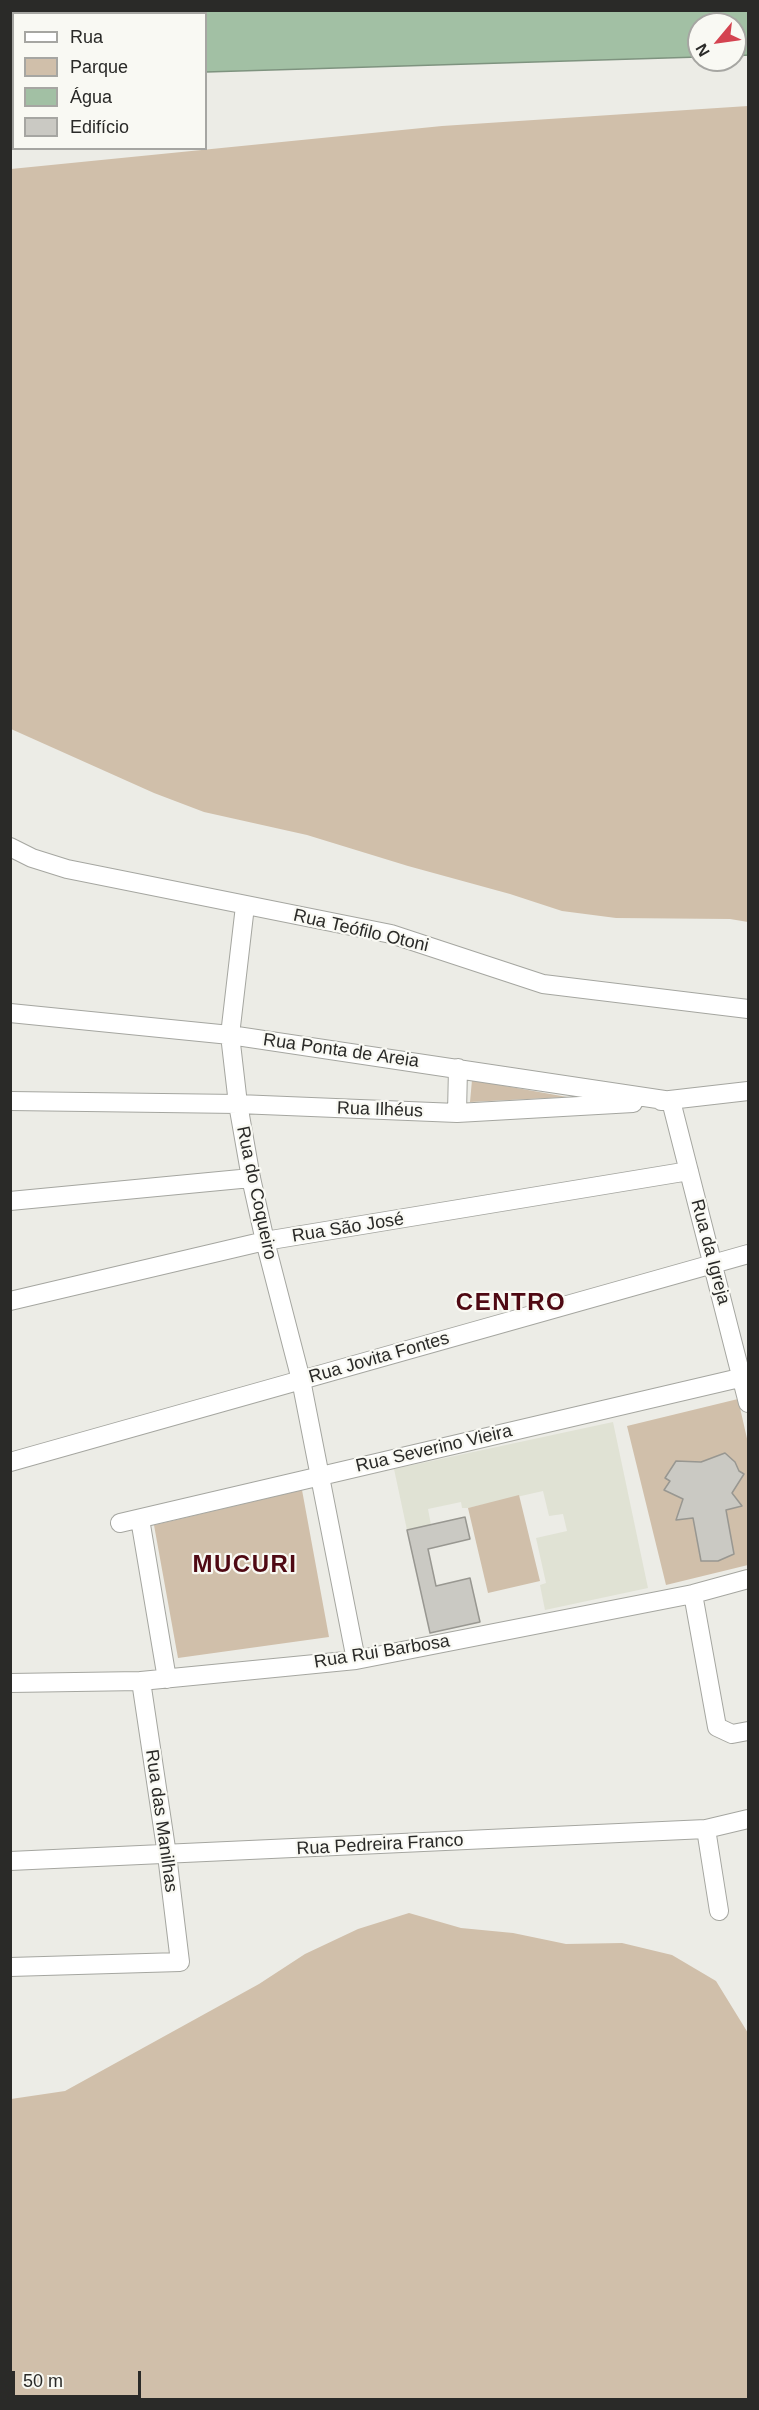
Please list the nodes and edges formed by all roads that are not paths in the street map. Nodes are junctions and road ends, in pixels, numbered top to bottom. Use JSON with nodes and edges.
{"nodes":[{"id":1,"x":10,"y":847,"type":"edge"},
{"id":2,"x":245,"y":906,"type":"junction"},
{"id":3,"x":748,"y":1009,"type":"edge"},
{"id":4,"x":10,"y":1012,"type":"edge"},
{"id":5,"x":230,"y":1035,"type":"junction"},
{"id":6,"x":458,"y":1068,"type":"junction"},
{"id":7,"x":748,"y":1091,"type":"edge"},
{"id":8,"x":10,"y":1101,"type":"edge"},
{"id":9,"x":671,"y":1101,"type":"junction"},
{"id":10,"x":238,"y":1104,"type":"junction"},
{"id":11,"x":457,"y":1113,"type":"junction"},
{"id":12,"x":689,"y":1171,"type":"junction"},
{"id":13,"x":251,"y":1178,"type":"junction"},
{"id":14,"x":10,"y":1201,"type":"edge"},
{"id":15,"x":265,"y":1241,"type":"junction"},
{"id":16,"x":748,"y":1254,"type":"edge"},
{"id":17,"x":713,"y":1264,"type":"junction"},
{"id":18,"x":10,"y":1301,"type":"edge"},
{"id":19,"x":745,"y":1376,"type":"edge"},
{"id":20,"x":301,"y":1380,"type":"junction"},
{"id":21,"x":748,"y":1403,"type":"edge"},
{"id":22,"x":10,"y":1462,"type":"edge"},
{"id":23,"x":320,"y":1475,"type":"junction"},
{"id":24,"x":140,"y":1519,"type":"junction"},
{"id":25,"x":120,"y":1523,"type":"dead end"},
{"id":26,"x":748,"y":1580,"type":"edge"},
{"id":27,"x":693,"y":1594,"type":"junction"},
{"id":28,"x":356,"y":1660,"type":"junction"},
{"id":29,"x":167,"y":1679,"type":"junction"},
{"id":30,"x":141,"y":1681,"type":"junction"},
{"id":31,"x":10,"y":1683,"type":"edge"},
{"id":32,"x":748,"y":1731,"type":"edge"},
{"id":33,"x":748,"y":1820,"type":"edge"},
{"id":34,"x":706,"y":1829,"type":"junction"},
{"id":35,"x":167,"y":1856,"type":"junction"},
{"id":36,"x":10,"y":1861,"type":"edge"},
{"id":37,"x":719,"y":1911,"type":"dead end"},
{"id":38,"x":10,"y":1967,"type":"edge"}],
"edges":[{"from":1,"to":2,"type":"street","name":"Rua Teófilo Otoni"},
{"from":2,"to":3,"type":"street","name":"Rua Teófilo Otoni"},
{"from":2,"to":5,"type":"street","name":"Rua do Coqueiro"},
{"from":4,"to":5,"type":"street","name":"Rua Ponta de Areia"},
{"from":5,"to":6,"type":"street","name":"Rua Ponta de Areia"},
{"from":5,"to":10,"type":"street","name":"Rua do Coqueiro"},
{"from":6,"to":9,"type":"street","name":"Rua Ponta de Areia"},
{"from":6,"to":11,"type":"street"},
{"from":7,"to":9,"type":"street","name":"Rua Ilhéus"},
{"from":8,"to":10,"type":"street","name":"Rua Ilhéus"},
{"from":9,"to":11,"type":"street","name":"Rua Ilhéus"},
{"from":9,"to":12,"type":"street","name":"Rua da Igreja"},
{"from":10,"to":11,"type":"street","name":"Rua Ilhéus"},
{"from":10,"to":13,"type":"street","name":"Rua do Coqueiro"},
{"from":12,"to":15,"type":"street","name":"Rua São José"},
{"from":12,"to":17,"type":"street","name":"Rua da Igreja"},
{"from":13,"to":14,"type":"street"},
{"from":13,"to":15,"type":"street","name":"Rua do Coqueiro"},
{"from":15,"to":18,"type":"street","name":"Rua São José"},
{"from":15,"to":20,"type":"street","name":"Rua do Coqueiro"},
{"from":16,"to":17,"type":"street","name":"Rua Jovita Fontes"},
{"from":17,"to":19,"type":"street","name":"Rua da Igreja"},
{"from":17,"to":20,"type":"street","name":"Rua Jovita Fontes"},
{"from":19,"to":21,"type":"street","name":"Rua da Igreja"},
{"from":19,"to":23,"type":"street","name":"Rua Severino Vieira"},
{"from":20,"to":22,"type":"street","name":"Rua Jovita Fontes"},
{"from":20,"to":23,"type":"street","name":"Rua do Coqueiro"},
{"from":23,"to":24,"type":"street","name":"Rua Severino Vieira"},
{"from":23,"to":28,"type":"street","name":"Rua do Coqueiro"},
{"from":24,"to":25,"type":"street","name":"Rua Severino Vieira"},
{"from":24,"to":29,"type":"street"},
{"from":26,"to":27,"type":"street","name":"Rua Rui Barbosa"},
{"from":27,"to":28,"type":"street","name":"Rua Rui Barbosa"},
{"from":27,"to":32,"type":"street"},
{"from":28,"to":29,"type":"street","name":"Rua Rui Barbosa"},
{"from":29,"to":30,"type":"street","name":"Rua Rui Barbosa"},
{"from":30,"to":31,"type":"street","name":"Rua Rui Barbosa"},
{"from":30,"to":35,"type":"street","name":"Rua das Manilhas"},
{"from":33,"to":34,"type":"street","name":"Rua Pedreira Franco"},
{"from":34,"to":35,"type":"street","name":"Rua Pedreira Franco"},
{"from":34,"to":37,"type":"street"},
{"from":35,"to":36,"type":"street","name":"Rua Pedreira Franco"},
{"from":35,"to":38,"type":"street","name":"Rua das Manilhas"}]}
